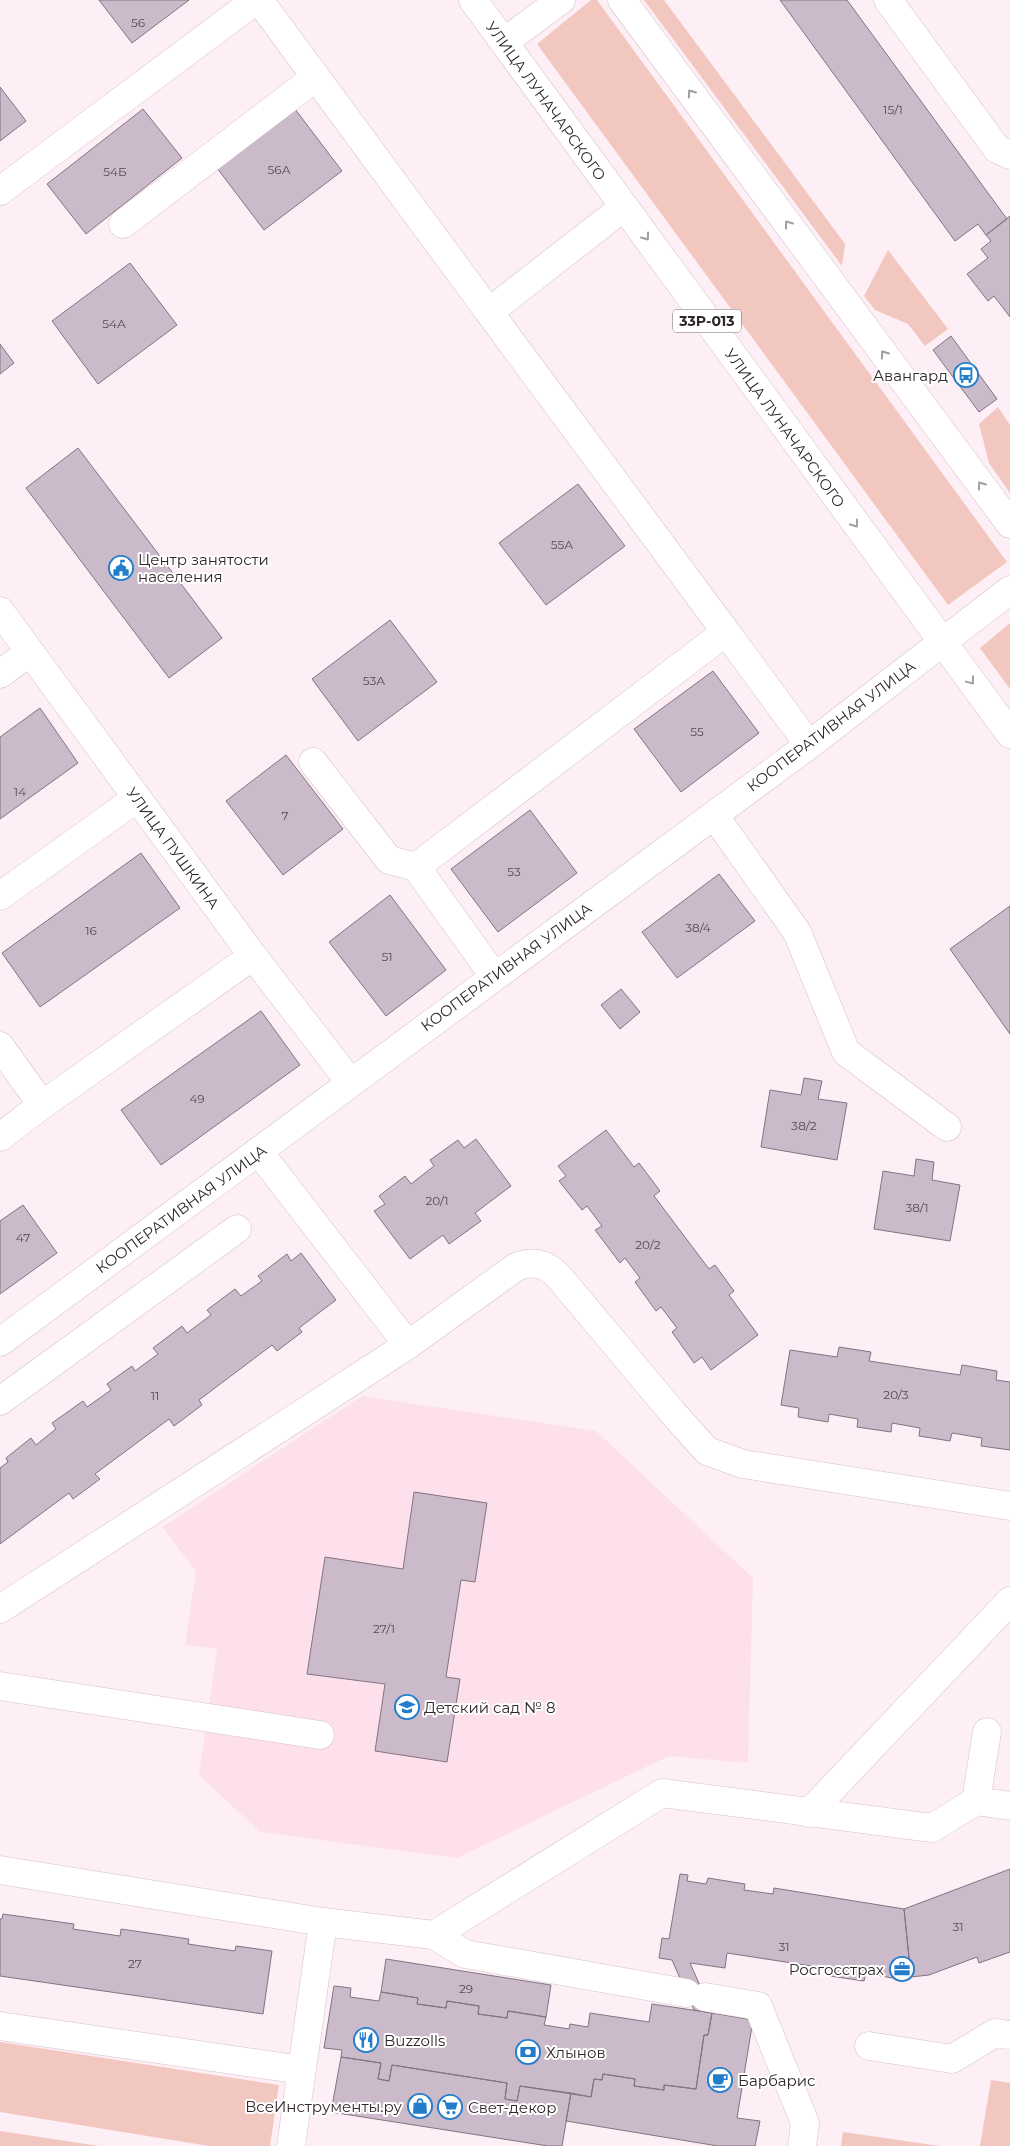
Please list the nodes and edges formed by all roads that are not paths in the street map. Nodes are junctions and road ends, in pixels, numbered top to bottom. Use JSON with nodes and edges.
{"nodes":[{"id":1,"x":258,"y":0,"type":"edge"},
{"id":2,"x":473,"y":0,"type":"edge"},
{"id":3,"x":561,"y":0,"type":"edge"},
{"id":4,"x":622,"y":0,"type":"edge"},
{"id":5,"x":888,"y":0,"type":"edge"},
{"id":6,"x":504,"y":42,"type":"junction"},
{"id":7,"x":316,"y":77,"type":"junction"},
{"id":8,"x":1010,"y":155,"type":"edge"},
{"id":9,"x":0,"y":190,"type":"edge"},
{"id":10,"x":624,"y":208,"type":"junction"},
{"id":11,"x":123,"y":224,"type":"dead end"},
{"id":12,"x":489,"y":312,"type":"junction"},
{"id":13,"x":1010,"y":524,"type":"edge"},
{"id":14,"x":1010,"y":590,"type":"edge"},
{"id":15,"x":0,"y":610,"type":"edge"},
{"id":16,"x":726,"y":632,"type":"junction"},
{"id":17,"x":942,"y":642,"type":"junction"},
{"id":18,"x":30,"y":652,"type":"junction"},
{"id":19,"x":0,"y":674,"type":"edge"},
{"id":20,"x":1010,"y":734,"type":"edge"},
{"id":21,"x":808,"y":745,"type":"junction"},
{"id":22,"x":313,"y":762,"type":"dead end"},
{"id":23,"x":137,"y":798,"type":"junction"},
{"id":24,"x":714,"y":814,"type":"junction"},
{"id":25,"x":416,"y":867,"type":"junction"},
{"id":26,"x":0,"y":896,"type":"edge"},
{"id":27,"x":253,"y":956,"type":"junction"},
{"id":28,"x":494,"y":976,"type":"junction"},
{"id":29,"x":0,"y":1046,"type":"edge"},
{"id":30,"x":350,"y":1082,"type":"junction"},
{"id":31,"x":42,"y":1105,"type":"junction"},
{"id":32,"x":947,"y":1127,"type":"dead end"},
{"id":33,"x":0,"y":1137,"type":"edge"},
{"id":34,"x":259,"y":1152,"type":"junction"},
{"id":35,"x":236,"y":1229,"type":"dead end"},
{"id":36,"x":0,"y":1342,"type":"edge"},
{"id":37,"x":408,"y":1345,"type":"junction"},
{"id":38,"x":0,"y":1401,"type":"edge"},
{"id":39,"x":1010,"y":1506,"type":"edge"},
{"id":40,"x":1010,"y":1600,"type":"edge"},
{"id":41,"x":0,"y":1609,"type":"edge"},
{"id":42,"x":0,"y":1686,"type":"edge"},
{"id":43,"x":986,"y":1732,"type":"dead end"},
{"id":44,"x":320,"y":1735,"type":"dead end"},
{"id":45,"x":976,"y":1801,"type":"junction"},
{"id":46,"x":1010,"y":1806,"type":"edge"},
{"id":47,"x":809,"y":1813,"type":"junction"},
{"id":48,"x":0,"y":1870,"type":"edge"},
{"id":49,"x":323,"y":1922,"type":"junction"},
{"id":50,"x":434,"y":1935,"type":"junction"},
{"id":51,"x":0,"y":2026,"type":"edge"},
{"id":52,"x":1005,"y":2030,"type":"edge"},
{"id":53,"x":869,"y":2046,"type":"dead end"},
{"id":54,"x":302,"y":2070,"type":"junction"},
{"id":55,"x":291,"y":2146,"type":"edge"},
{"id":56,"x":802,"y":2146,"type":"edge"}],
"edges":[{"from":1,"to":7,"type":"street"},
{"from":1,"to":9,"type":"street"},
{"from":2,"to":6,"type":"street","name":"УЛИЦА ЛУНАЧАРСКОГО","number":"33Р-013"},
{"from":3,"to":6,"type":"street"},
{"from":13,"to":4,"type":"street","one_way":true},
{"from":5,"to":8,"type":"street"},
{"from":6,"to":10,"type":"street","name":"УЛИЦА ЛУНАЧАРСКОГО","number":"33Р-013"},
{"from":7,"to":11,"type":"street"},
{"from":7,"to":12,"type":"street"},
{"from":10,"to":12,"type":"street"},
{"from":10,"to":17,"type":"street","name":"УЛИЦА ЛУНАЧАРСКОГО","number":"33Р-013","one_way":true},
{"from":12,"to":16,"type":"street"},
{"from":14,"to":17,"type":"street","name":"КООПЕРАТИВНАЯ УЛИЦА"},
{"from":15,"to":18,"type":"street","name":"УЛИЦА ПУШКИНА"},
{"from":16,"to":21,"type":"street"},
{"from":16,"to":25,"type":"street"},
{"from":17,"to":20,"type":"street","name":"УЛИЦА ЛУНАЧАРСКОГО","number":"33Р-013","one_way":true},
{"from":17,"to":21,"type":"street","name":"КООПЕРАТИВНАЯ УЛИЦА"},
{"from":18,"to":19,"type":"street"},
{"from":18,"to":23,"type":"street","name":"УЛИЦА ПУШКИНА"},
{"from":21,"to":24,"type":"street","name":"КООПЕРАТИВНАЯ УЛИЦА"},
{"from":22,"to":25,"type":"street"},
{"from":23,"to":26,"type":"street"},
{"from":23,"to":27,"type":"street","name":"УЛИЦА ПУШКИНА"},
{"from":24,"to":28,"type":"street","name":"КООПЕРАТИВНАЯ УЛИЦА"},
{"from":24,"to":32,"type":"street"},
{"from":25,"to":28,"type":"street"},
{"from":27,"to":30,"type":"street","name":"УЛИЦА ПУШКИНА"},
{"from":27,"to":31,"type":"street"},
{"from":28,"to":30,"type":"street","name":"КООПЕРАТИВНАЯ УЛИЦА"},
{"from":29,"to":31,"type":"street"},
{"from":30,"to":34,"type":"street","name":"КООПЕРАТИВНАЯ УЛИЦА"},
{"from":31,"to":33,"type":"street"},
{"from":34,"to":36,"type":"street","name":"КООПЕРАТИВНАЯ УЛИЦА"},
{"from":34,"to":37,"type":"street"},
{"from":35,"to":38,"type":"street"},
{"from":37,"to":39,"type":"street"},
{"from":37,"to":41,"type":"street"},
{"from":40,"to":47,"type":"street"},
{"from":42,"to":44,"type":"street"},
{"from":43,"to":45,"type":"street"},
{"from":45,"to":46,"type":"street"},
{"from":45,"to":47,"type":"street"},
{"from":47,"to":50,"type":"street"},
{"from":48,"to":49,"type":"street"},
{"from":49,"to":50,"type":"street"},
{"from":49,"to":54,"type":"street"},
{"from":50,"to":56,"type":"street"},
{"from":51,"to":54,"type":"street"},
{"from":52,"to":53,"type":"street"},
{"from":54,"to":55,"type":"street"}]}
